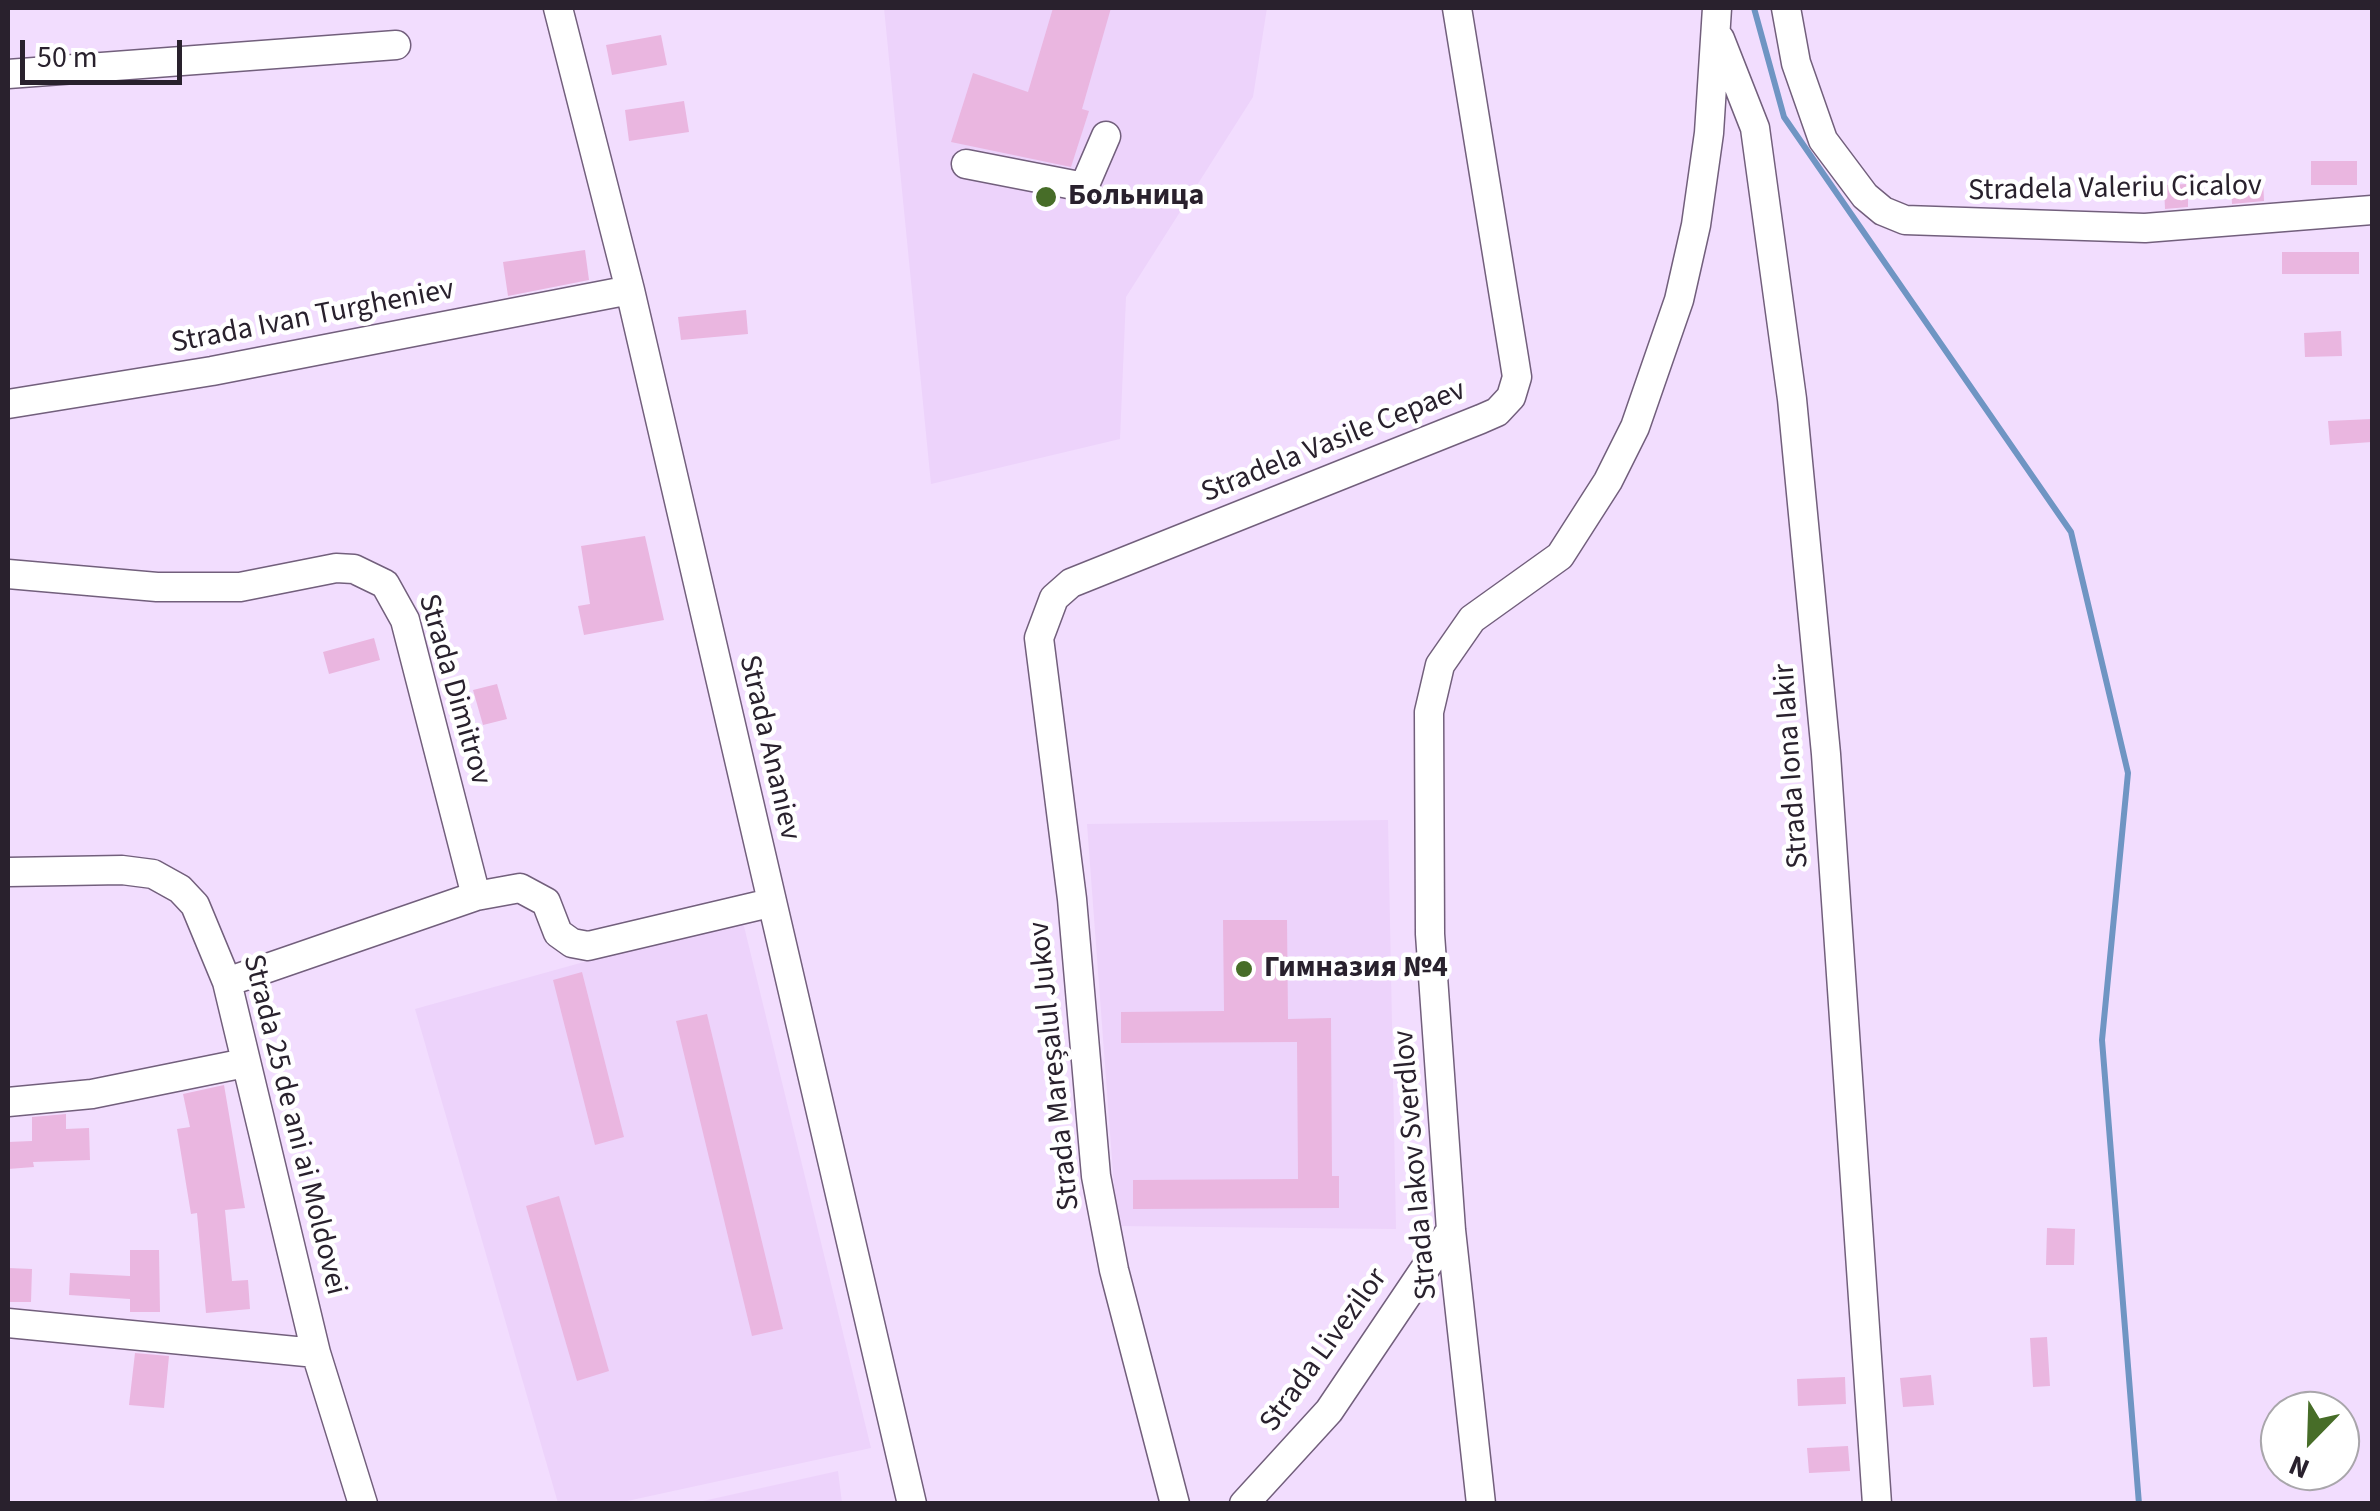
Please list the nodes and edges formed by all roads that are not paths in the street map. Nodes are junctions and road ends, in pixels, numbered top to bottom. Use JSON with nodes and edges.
{"nodes":[{"id":1,"x":558,"y":8,"type":"edge"},
{"id":2,"x":1457,"y":8,"type":"edge"},
{"id":3,"x":1786,"y":8,"type":"edge"},
{"id":4,"x":1717,"y":20,"type":"edge"},
{"id":5,"x":396,"y":45,"type":"dead end"},
{"id":6,"x":8,"y":74,"type":"edge"},
{"id":7,"x":1106,"y":136,"type":"dead end"},
{"id":8,"x":966,"y":164,"type":"dead end"},
{"id":9,"x":2372,"y":210,"type":"edge"},
{"id":10,"x":630,"y":290,"type":"junction"},
{"id":11,"x":8,"y":404,"type":"edge"},
{"id":12,"x":8,"y":574,"type":"edge"},
{"id":13,"x":1044,"y":615,"type":"joint"},
{"id":14,"x":8,"y":863,"type":"edge"},
{"id":15,"x":8,"y":872,"type":"edge"},
{"id":16,"x":476,"y":896,"type":"junction"},
{"id":17,"x":770,"y":903,"type":"junction"},
{"id":18,"x":226,"y":982,"type":"junction"},
{"id":19,"x":245,"y":1063,"type":"junction"},
{"id":20,"x":8,"y":1102,"type":"edge"},
{"id":21,"x":1451,"y":1230,"type":"junction"},
{"id":22,"x":8,"y":1323,"type":"edge"},
{"id":23,"x":316,"y":1354,"type":"junction"},
{"id":24,"x":363,"y":1504,"type":"edge"},
{"id":25,"x":912,"y":1504,"type":"edge"},
{"id":26,"x":1175,"y":1504,"type":"edge"},
{"id":27,"x":1244,"y":1504,"type":"edge"},
{"id":28,"x":1481,"y":1504,"type":"edge"},
{"id":29,"x":1878,"y":1504,"type":"edge"}],
"edges":[{"from":1,"to":10,"type":"street","name":"Strada Ananiev"},
{"from":2,"to":13,"type":"street","name":"Stradela Vasile Cepaev"},
{"from":3,"to":9,"type":"street","name":"Stradela Valeriu Cicalov"},
{"from":4,"to":21,"type":"street","name":"Strada Iakov Sverdlov"},
{"from":4,"to":29,"type":"street","name":"Strada Iona Iakir"},
{"from":5,"to":6,"type":"street"},
{"from":7,"to":8,"type":"street"},
{"from":10,"to":11,"type":"street","name":"Strada Ivan Turgheniev"},
{"from":10,"to":17,"type":"street","name":"Strada Ananiev"},
{"from":12,"to":16,"type":"street","name":"Strada Dimitrov"},
{"from":13,"to":26,"type":"street","name":"Strada Mareșalul Jukov"},
{"from":14,"to":15,"type":"street","name":"Strada 25 de ani ai Moldovei"},
{"from":15,"to":18,"type":"street","name":"Strada 25 de ani ai Moldovei"},
{"from":16,"to":17,"type":"street"},
{"from":16,"to":18,"type":"street"},
{"from":17,"to":25,"type":"street","name":"Strada Ananiev"},
{"from":18,"to":19,"type":"street","name":"Strada 25 de ani ai Moldovei"},
{"from":19,"to":20,"type":"street"},
{"from":19,"to":23,"type":"street","name":"Strada 25 de ani ai Moldovei"},
{"from":21,"to":27,"type":"street","name":"Strada Livezilor"},
{"from":21,"to":28,"type":"street","name":"Strada Iakov Sverdlov"},
{"from":22,"to":23,"type":"street"},
{"from":23,"to":24,"type":"street","name":"Strada 25 de ani ai Moldovei"}]}
